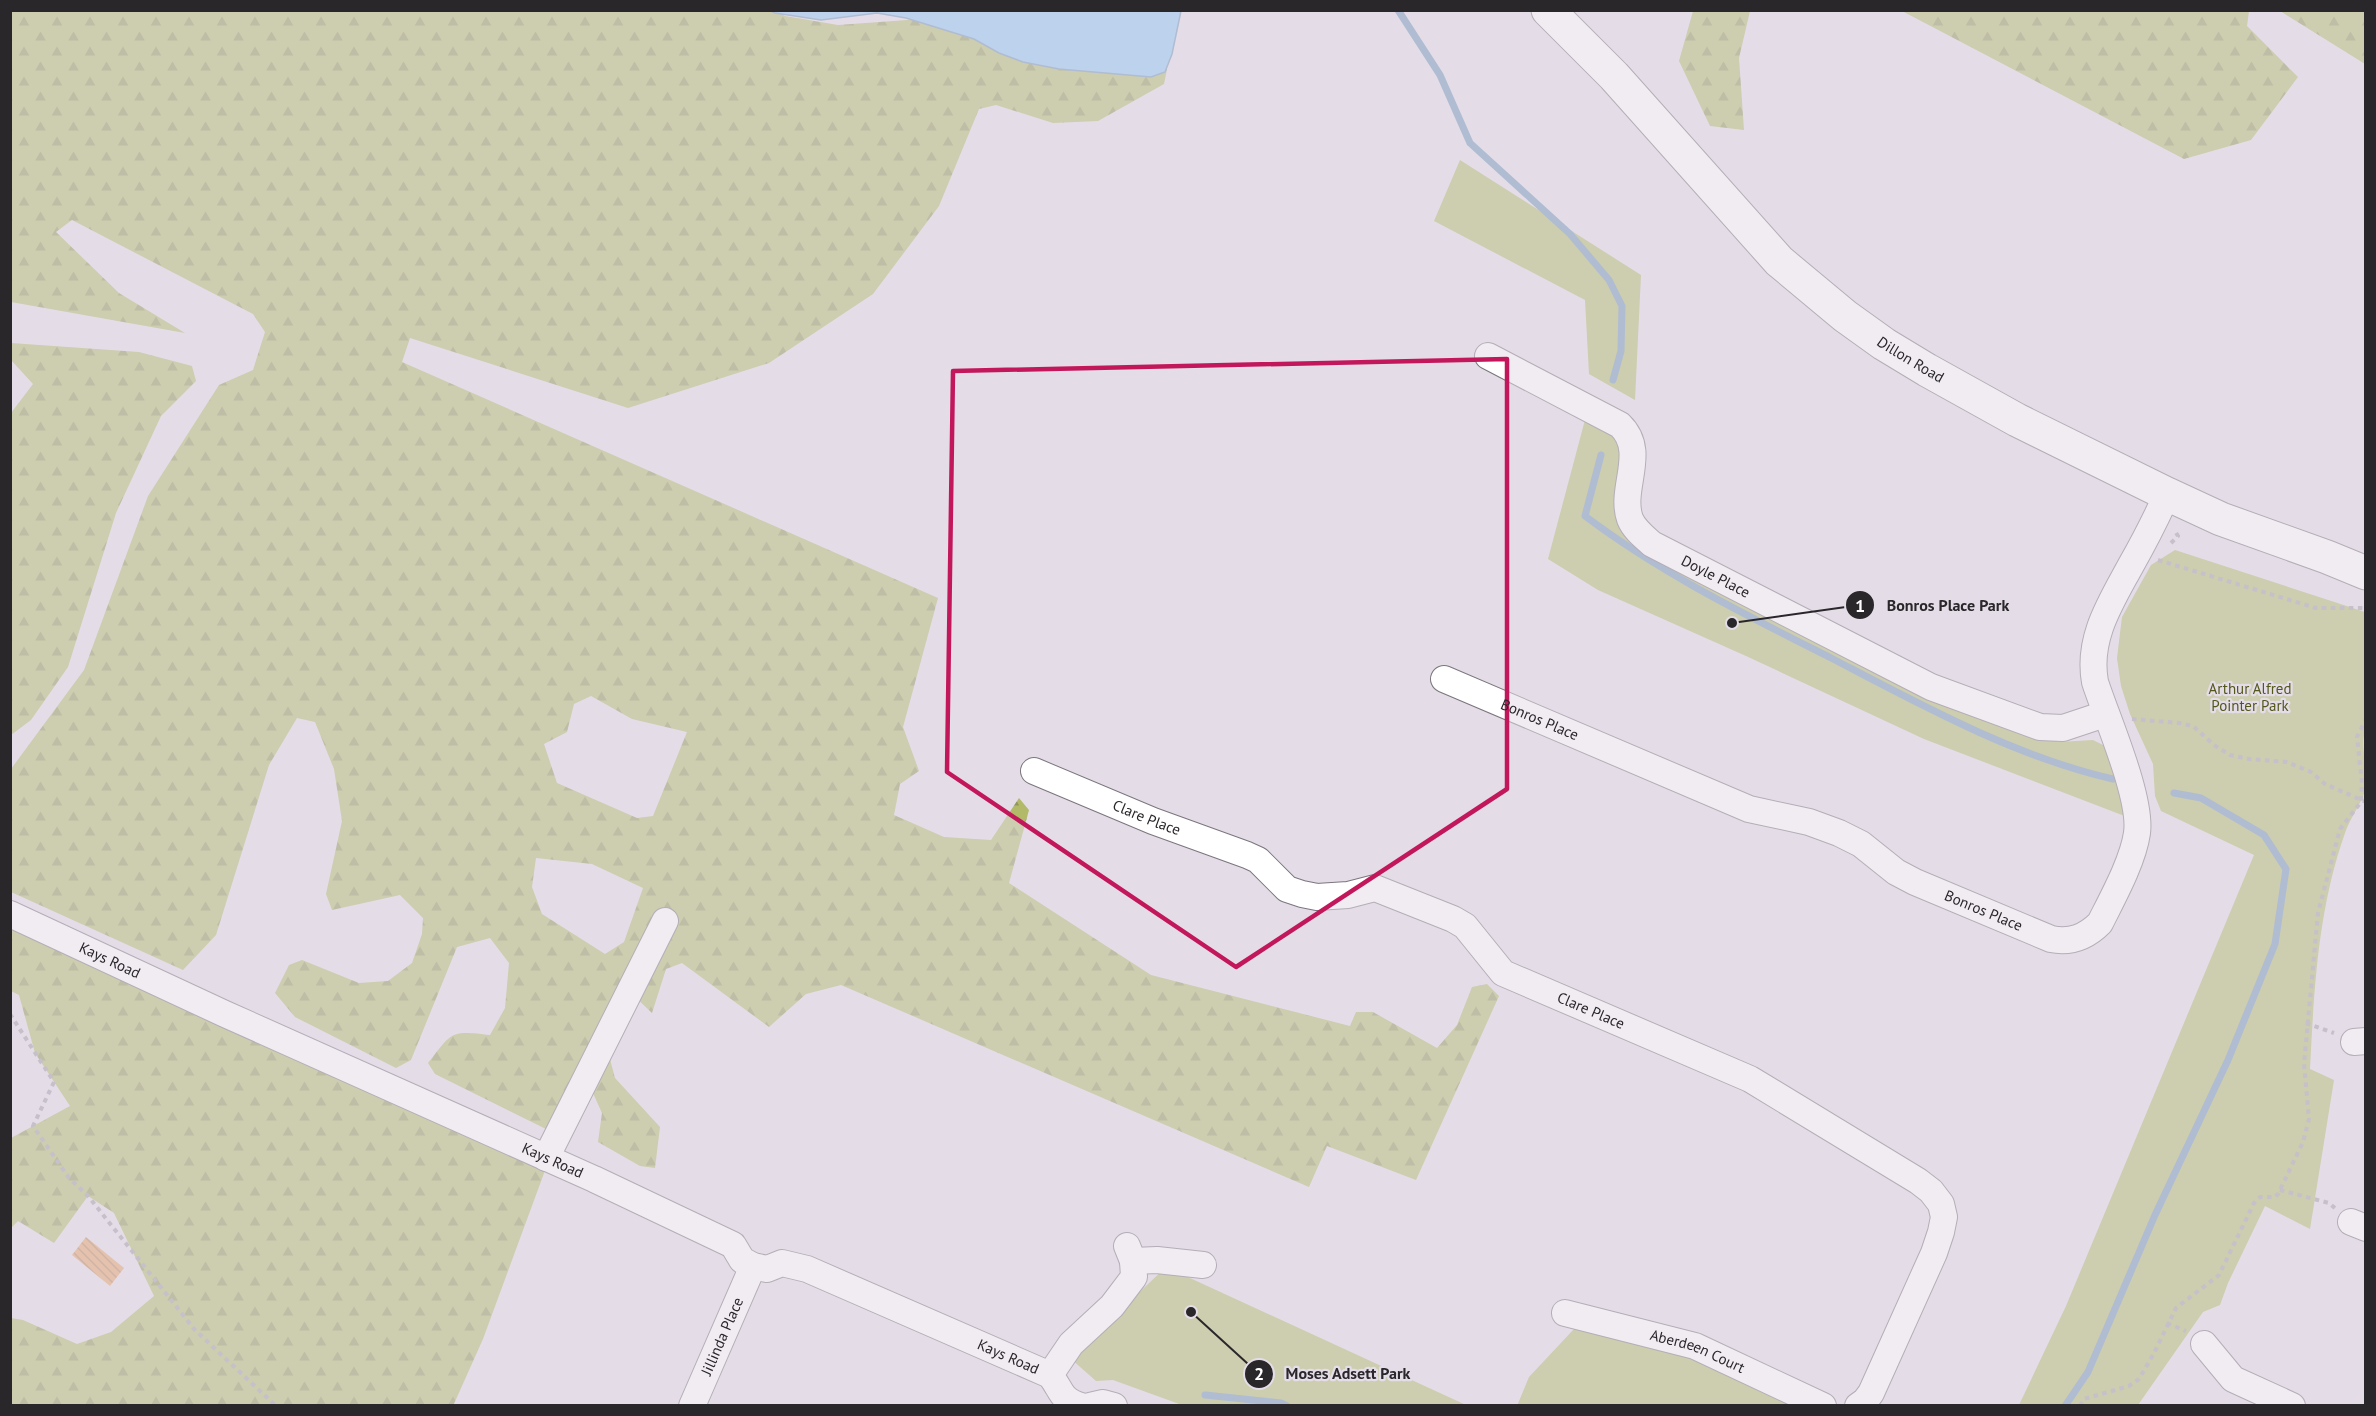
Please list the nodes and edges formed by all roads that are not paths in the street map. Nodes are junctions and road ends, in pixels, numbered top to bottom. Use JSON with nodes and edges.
{"nodes":[{"id":1,"x":1548,"y":10,"type":"edge"},
{"id":2,"x":1488,"y":356,"type":"dead end"},
{"id":3,"x":2161,"y":508,"type":"junction"},
{"id":4,"x":2366,"y":573,"type":"edge"},
{"id":5,"x":1444,"y":679,"type":"dead end"},
{"id":6,"x":2105,"y":714,"type":"junction"},
{"id":7,"x":1034,"y":771,"type":"dead end"},
{"id":8,"x":10,"y":914,"type":"edge"},
{"id":9,"x":665,"y":921,"type":"dead end"},
{"id":10,"x":546,"y":1158,"type":"junction"},
{"id":11,"x":1203,"y":1265,"type":"dead end"},
{"id":12,"x":753,"y":1266,"type":"junction"},
{"id":13,"x":1565,"y":1313,"type":"dead end"},
{"id":14,"x":2204,"y":1344,"type":"dead end"},
{"id":15,"x":1050,"y":1376,"type":"junction"},
{"id":16,"x":1078,"y":1405,"type":"edge"},
{"id":17,"x":693,"y":1406,"type":"edge"},
{"id":18,"x":1114,"y":1406,"type":"edge"},
{"id":19,"x":1824,"y":1406,"type":"edge"},
{"id":20,"x":1858,"y":1406,"type":"edge"},
{"id":21,"x":2292,"y":1406,"type":"edge"}],
"edges":[{"from":1,"to":3,"type":"main road","name":"Dillon Road"},
{"from":2,"to":6,"type":"street","name":"Doyle Place"},
{"from":3,"to":4,"type":"main road","name":"Dillon Road"},
{"from":3,"to":6,"type":"street","name":"Bonros Place"},
{"from":5,"to":6,"type":"street","name":"Bonros Place"},
{"from":7,"to":20,"type":"street","name":"Clare Place"},
{"from":8,"to":10,"type":"street","name":"Kays Road"},
{"from":9,"to":10,"type":"street"},
{"from":10,"to":12,"type":"street","name":"Kays Road"},
{"from":11,"to":15,"type":"street"},
{"from":12,"to":15,"type":"street","name":"Kays Road"},
{"from":12,"to":17,"type":"street","name":"Jillinda Place"},
{"from":13,"to":19,"type":"street","name":"Aberdeen Court"},
{"from":14,"to":21,"type":"street"},
{"from":15,"to":16,"type":"street","name":"Kays Road"},
{"from":16,"to":18,"type":"street","name":"Kays Road"}]}
